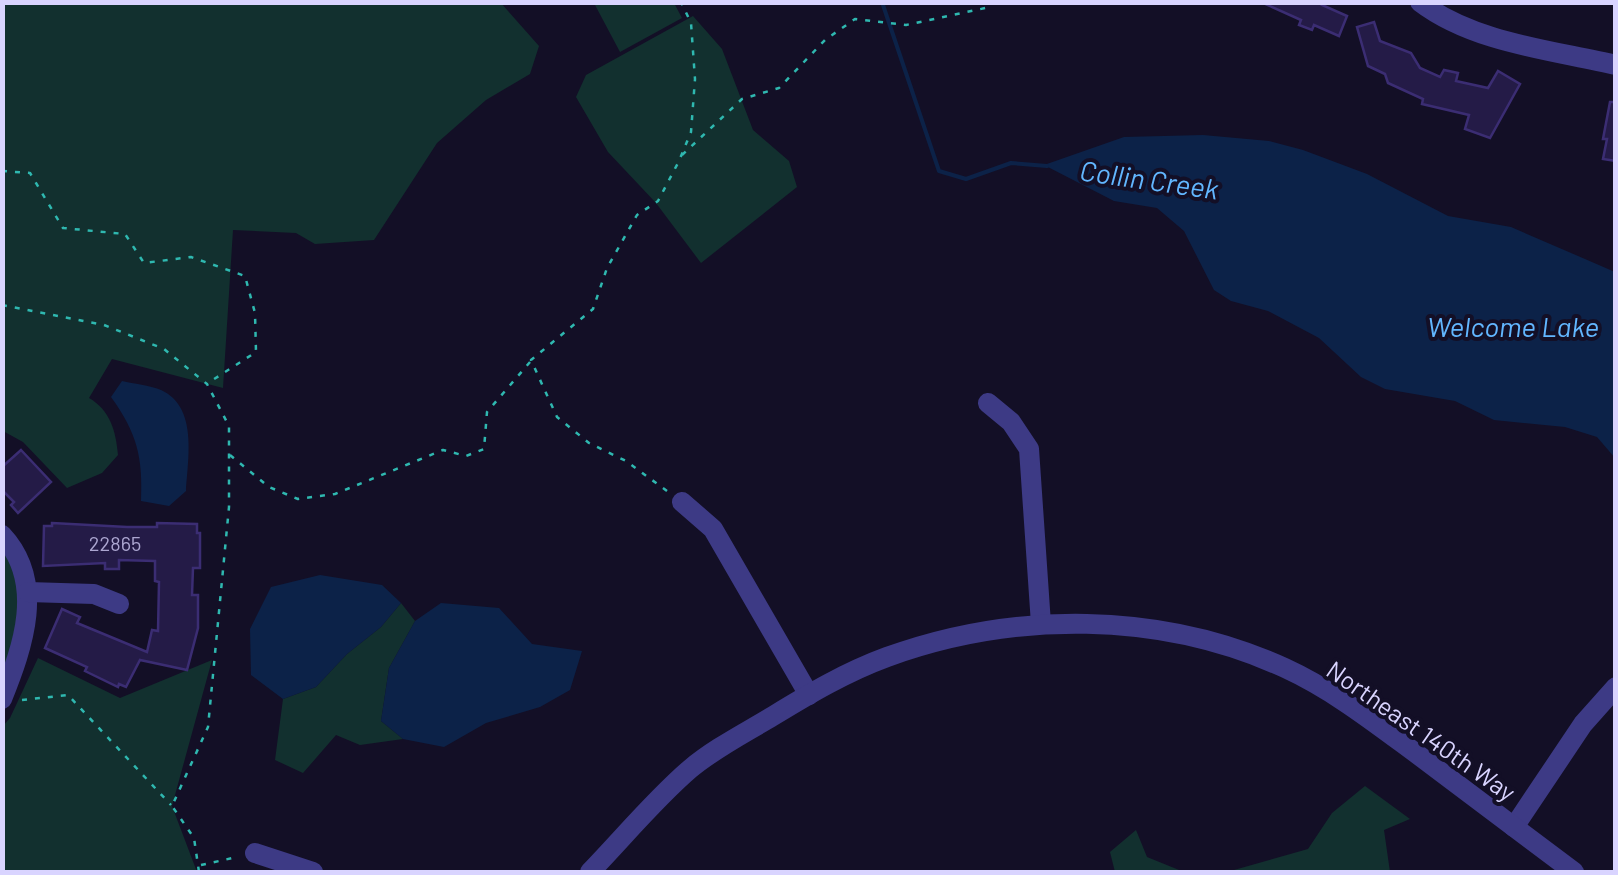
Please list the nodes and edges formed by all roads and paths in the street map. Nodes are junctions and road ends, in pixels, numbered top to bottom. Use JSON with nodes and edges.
{"nodes":[{"id":1,"x":682,"y":2,"type":"edge"},
{"id":2,"x":992,"y":2,"type":"edge"},
{"id":3,"x":1420,"y":2,"type":"edge"},
{"id":4,"x":1616,"y":64,"type":"edge"},
{"id":5,"x":681,"y":156,"type":"junction"},
{"id":6,"x":2,"y":171,"type":"edge"},
{"id":7,"x":2,"y":304,"type":"edge"},
{"id":8,"x":531,"y":360,"type":"junction"},
{"id":9,"x":207,"y":384,"type":"junction"},
{"id":10,"x":988,"y":403,"type":"dead end"},
{"id":11,"x":229,"y":454,"type":"junction"},
{"id":12,"x":682,"y":502,"type":"joint"},
{"id":13,"x":2,"y":535,"type":"edge"},
{"id":14,"x":28,"y":592,"type":"junction"},
{"id":15,"x":119,"y":604,"type":"dead end"},
{"id":16,"x":1041,"y":624,"type":"junction"},
{"id":17,"x":1616,"y":687,"type":"edge"},
{"id":18,"x":809,"y":695,"type":"junction"},
{"id":19,"x":3,"y":699,"type":"edge"},
{"id":20,"x":172,"y":806,"type":"junction"},
{"id":21,"x":1514,"y":828,"type":"junction"},
{"id":22,"x":255,"y":854,"type":"joint"},
{"id":23,"x":200,"y":865,"type":"junction"},
{"id":24,"x":199,"y":872,"type":"edge"},
{"id":25,"x":314,"y":872,"type":"edge"},
{"id":26,"x":590,"y":872,"type":"edge"},
{"id":27,"x":1574,"y":872,"type":"edge"}],
"edges":[{"from":1,"to":5,"type":"path"},
{"from":2,"to":5,"type":"path"},
{"from":3,"to":4,"type":"street"},
{"from":5,"to":8,"type":"path"},
{"from":6,"to":9,"type":"path"},
{"from":7,"to":9,"type":"path"},
{"from":8,"to":11,"type":"path"},
{"from":8,"to":12,"type":"path"},
{"from":9,"to":11,"type":"path"},
{"from":10,"to":16,"type":"street"},
{"from":11,"to":20,"type":"path"},
{"from":12,"to":18,"type":"street"},
{"from":13,"to":14,"type":"street"},
{"from":14,"to":15,"type":"street"},
{"from":14,"to":19,"type":"street"},
{"from":16,"to":18,"type":"street","name":"Northeast 140th Way"},
{"from":16,"to":21,"type":"street","name":"Northeast 140th Way"},
{"from":17,"to":21,"type":"street"},
{"from":18,"to":26,"type":"street","name":"Northeast 140th Way"},
{"from":19,"to":20,"type":"path"},
{"from":20,"to":23,"type":"path"},
{"from":21,"to":27,"type":"street","name":"Northeast 140th Way"},
{"from":22,"to":23,"type":"path"},
{"from":22,"to":25,"type":"street"},
{"from":23,"to":24,"type":"path"}]}
